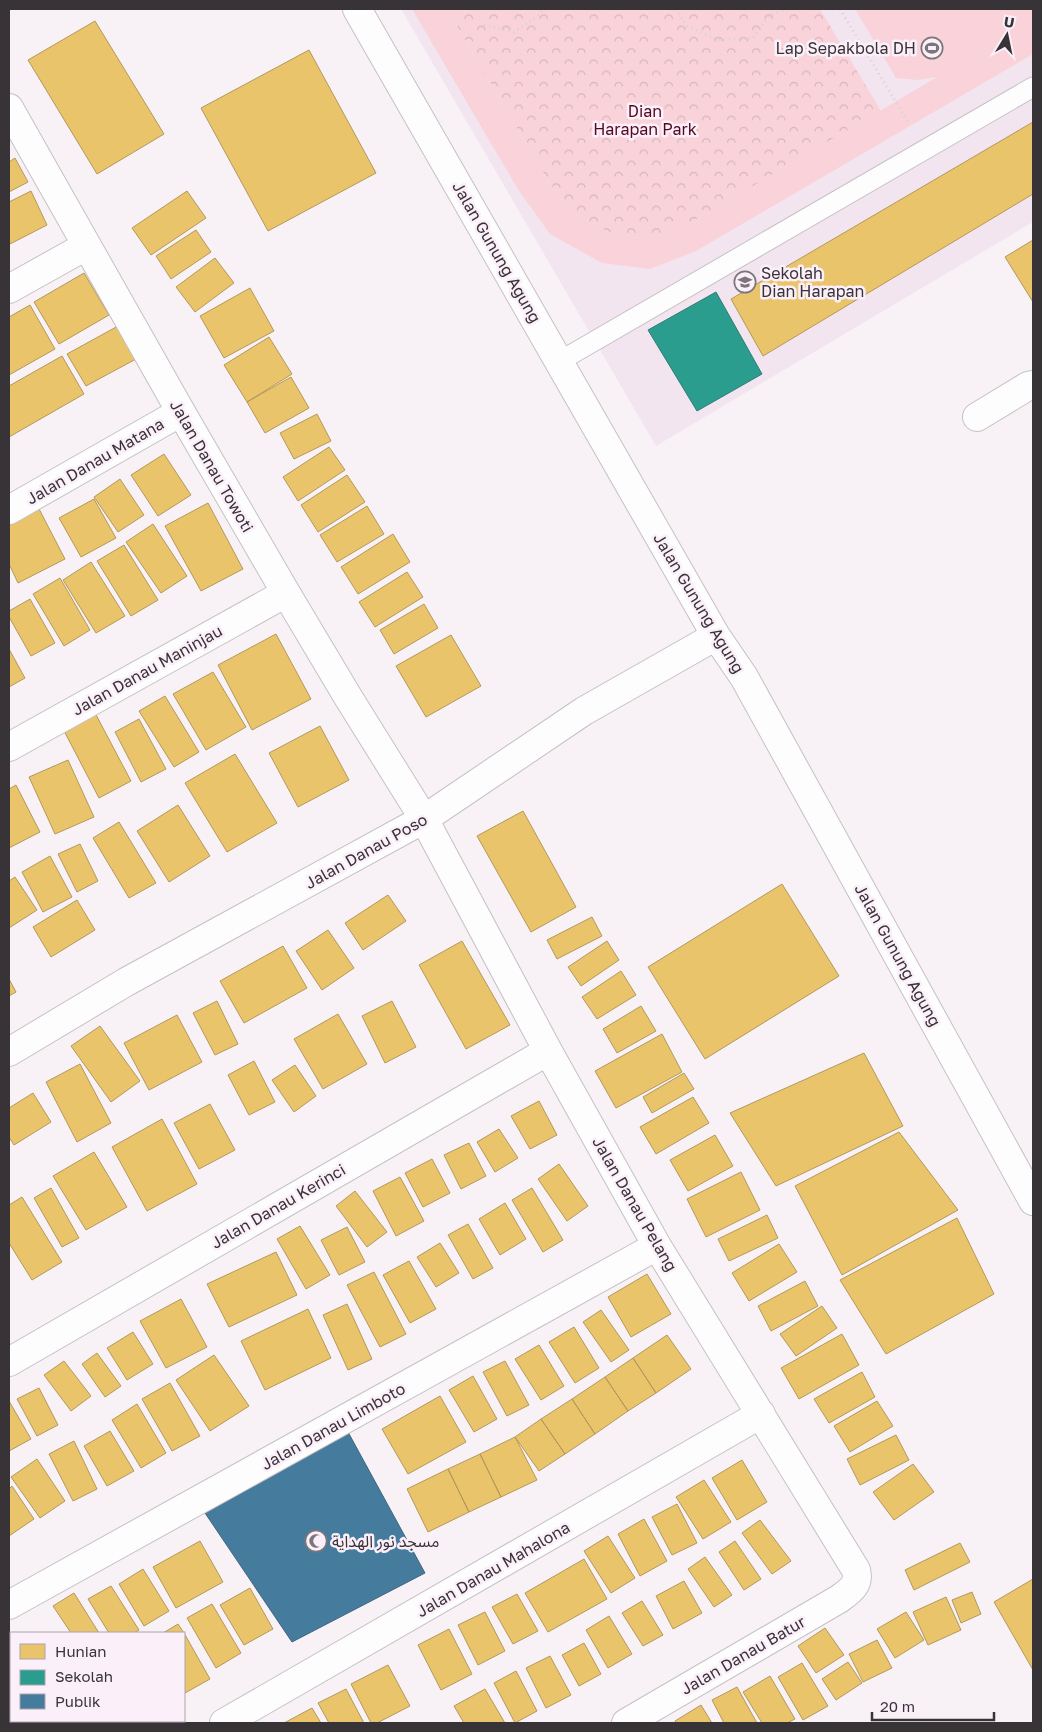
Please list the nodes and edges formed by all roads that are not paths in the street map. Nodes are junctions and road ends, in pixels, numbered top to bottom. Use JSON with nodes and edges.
{"nodes":[{"id":1,"x":357,"y":9,"type":"edge"},
{"id":2,"x":1033,"y":87,"type":"edge"},
{"id":3,"x":9,"y":108,"type":"edge"},
{"id":4,"x":86,"y":246,"type":"junction"},
{"id":5,"x":9,"y":289,"type":"edge"},
{"id":6,"x":560,"y":361,"type":"junction"},
{"id":7,"x":1033,"y":384,"type":"edge"},
{"id":8,"x":181,"y":412,"type":"junction"},
{"id":9,"x":977,"y":418,"type":"dead end"},
{"id":10,"x":9,"y":510,"type":"edge"},
{"id":11,"x":286,"y":593,"type":"junction"},
{"id":12,"x":716,"y":636,"type":"junction"},
{"id":13,"x":9,"y":747,"type":"edge"},
{"id":14,"x":424,"y":819,"type":"junction"},
{"id":15,"x":548,"y":1051,"type":"junction"},
{"id":16,"x":9,"y":1052,"type":"edge"},
{"id":17,"x":1033,"y":1201,"type":"edge"},
{"id":18,"x":657,"y":1246,"type":"junction"},
{"id":19,"x":9,"y":1362,"type":"edge"},
{"id":20,"x":761,"y":1414,"type":"junction"},
{"id":21,"x":857,"y":1582,"type":"joint"},
{"id":22,"x":9,"y":1605,"type":"edge"},
{"id":23,"x":224,"y":1723,"type":"edge"},
{"id":24,"x":626,"y":1723,"type":"edge"}],
"edges":[{"from":1,"to":6,"type":"street","name":"Jalan Gunung Agung"},
{"from":2,"to":6,"type":"lane"},
{"from":3,"to":4,"type":"street","name":"Jalan Danau Towoti"},
{"from":4,"to":5,"type":"street"},
{"from":4,"to":8,"type":"street","name":"Jalan Danau Towoti"},
{"from":6,"to":12,"type":"street","name":"Jalan Gunung Agung"},
{"from":7,"to":9,"type":"street"},
{"from":8,"to":10,"type":"street","name":"Jalan Danau Matana"},
{"from":8,"to":11,"type":"street","name":"Jalan Danau Towoti"},
{"from":11,"to":13,"type":"street","name":"Jalan Danau Maninjau"},
{"from":11,"to":14,"type":"street","name":"Jalan Danau Towoti"},
{"from":12,"to":14,"type":"street","name":"Jalan Danau Poso"},
{"from":12,"to":17,"type":"street","name":"Jalan Gunung Agung"},
{"from":14,"to":15,"type":"street","name":"Jalan Danau Pelang"},
{"from":14,"to":16,"type":"street","name":"Jalan Danau Poso"},
{"from":15,"to":18,"type":"street","name":"Jalan Danau Pelang"},
{"from":15,"to":19,"type":"street","name":"Jalan Danau Kerinci"},
{"from":18,"to":20,"type":"street","name":"Jalan Danau Pelang"},
{"from":18,"to":22,"type":"street","name":"Jalan Danau Limboto"},
{"from":20,"to":21,"type":"street","name":"Jalan Danau Pelang"},
{"from":20,"to":23,"type":"street","name":"Jalan Danau Mahalona"},
{"from":21,"to":24,"type":"street","name":"Jalan Danau Batur"}]}
